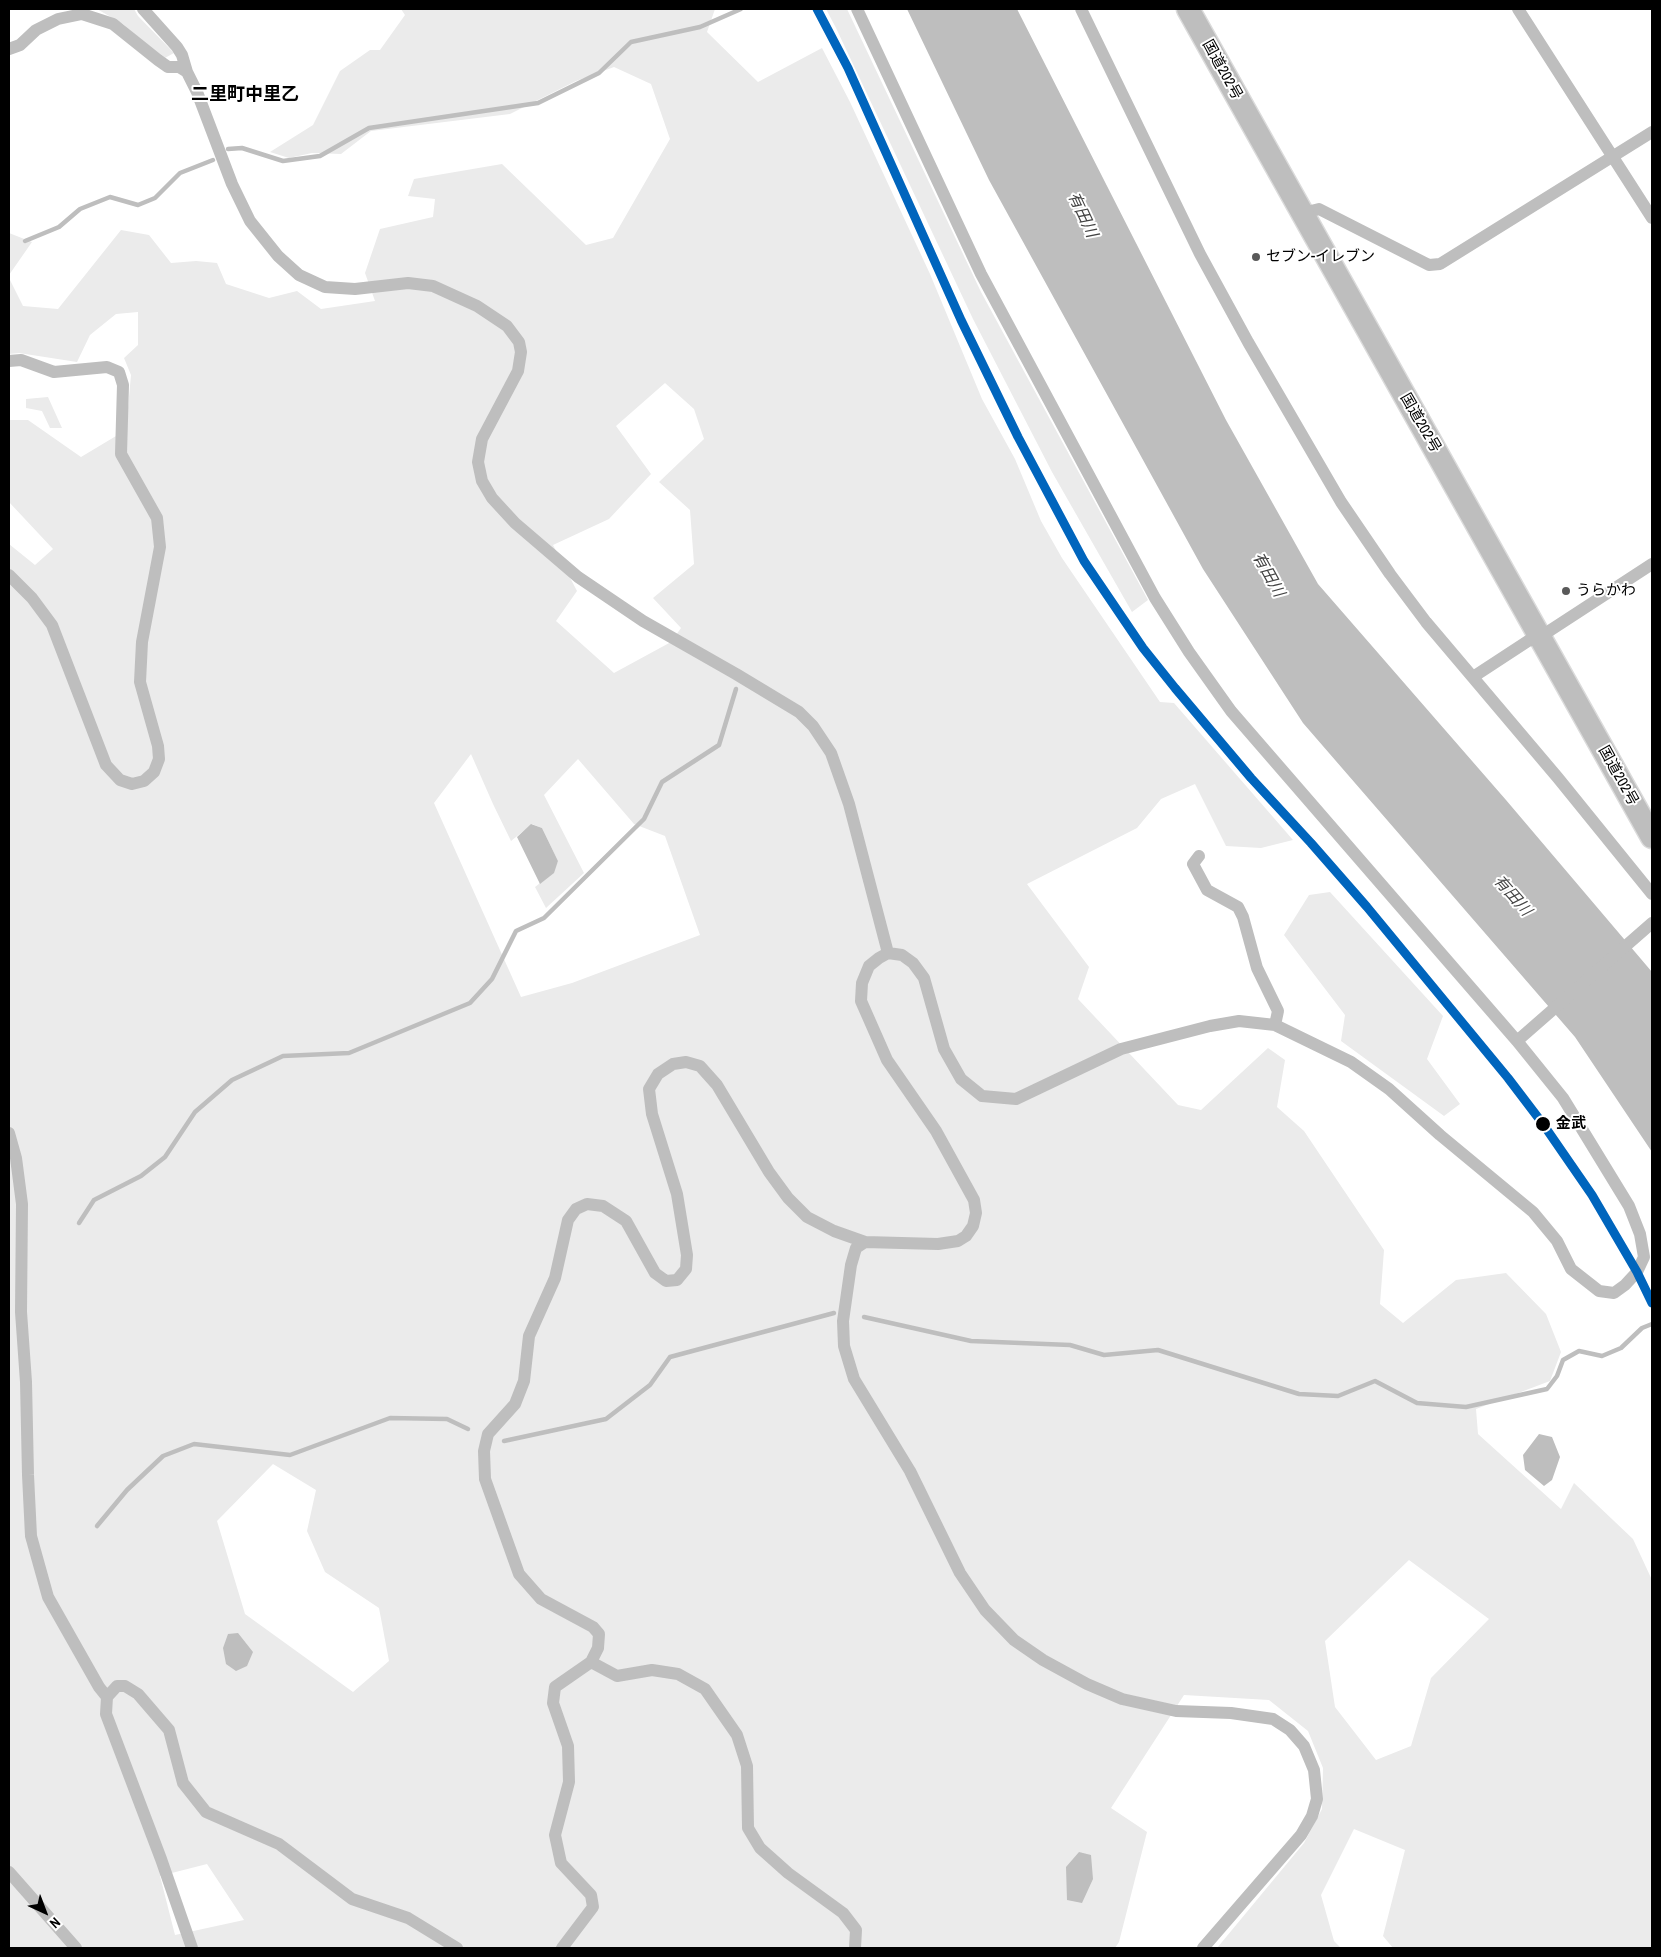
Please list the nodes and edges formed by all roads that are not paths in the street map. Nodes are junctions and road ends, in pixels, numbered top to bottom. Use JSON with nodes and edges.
{"nodes":[{"id":1,"x":143,"y":9,"type":"edge"},
{"id":2,"x":857,"y":9,"type":"edge"},
{"id":3,"x":1081,"y":9,"type":"edge"},
{"id":4,"x":1188,"y":9,"type":"edge"},
{"id":5,"x":1518,"y":9,"type":"edge"},
{"id":6,"x":9,"y":49,"type":"edge"},
{"id":7,"x":187,"y":72,"type":"junction"},
{"id":8,"x":1652,"y":132,"type":"edge"},
{"id":9,"x":1613,"y":157,"type":"junction"},
{"id":10,"x":1303,"y":213,"type":"junction"},
{"id":11,"x":1652,"y":218,"type":"edge"},
{"id":12,"x":9,"y":361,"type":"edge"},
{"id":13,"x":1652,"y":564,"type":"edge"},
{"id":14,"x":9,"y":575,"type":"edge"},
{"id":15,"x":1540,"y":637,"type":"junction"},
{"id":16,"x":1473,"y":677,"type":"junction"},
{"id":17,"x":1652,"y":837,"type":"edge"},
{"id":18,"x":1199,"y":856,"type":"dead end"},
{"id":19,"x":1652,"y":894,"type":"edge"},
{"id":20,"x":1650,"y":925,"type":"edge"},
{"id":21,"x":888,"y":953,"type":"junction"},
{"id":22,"x":1275,"y":1024,"type":"junction"},
{"id":23,"x":1518,"y":1041,"type":"junction"},
{"id":24,"x":9,"y":1133,"type":"edge"},
{"id":25,"x":865,"y":1242,"type":"junction"},
{"id":26,"x":591,"y":1662,"type":"junction"},
{"id":27,"x":107,"y":1697,"type":"junction"},
{"id":28,"x":9,"y":1872,"type":"edge"},
{"id":29,"x":76,"y":1948,"type":"edge"},
{"id":30,"x":192,"y":1948,"type":"edge"},
{"id":31,"x":457,"y":1948,"type":"edge"},
{"id":32,"x":562,"y":1948,"type":"edge"},
{"id":33,"x":855,"y":1948,"type":"edge"},
{"id":34,"x":1203,"y":1948,"type":"edge"}],
"edges":[{"from":1,"to":7,"type":"street"},
{"from":2,"to":23,"type":"street"},
{"from":3,"to":16,"type":"street"},
{"from":4,"to":10,"type":"highway","name":"国道202号"},
{"from":5,"to":9,"type":"street"},
{"from":6,"to":7,"type":"street"},
{"from":7,"to":21,"type":"street"},
{"from":8,"to":9,"type":"street"},
{"from":9,"to":10,"type":"street"},
{"from":9,"to":11,"type":"street"},
{"from":10,"to":15,"type":"highway","name":"国道202号"},
{"from":12,"to":14,"type":"street"},
{"from":13,"to":15,"type":"street"},
{"from":15,"to":16,"type":"street"},
{"from":15,"to":17,"type":"highway","name":"国道202号"},
{"from":16,"to":19,"type":"street"},
{"from":18,"to":22,"type":"street"},
{"from":20,"to":23,"type":"street"},
{"from":21,"to":22,"type":"street"},
{"from":21,"to":25,"type":"street"},
{"from":22,"to":23,"type":"street"},
{"from":24,"to":27,"type":"street"},
{"from":25,"to":26,"type":"street"},
{"from":25,"to":34,"type":"street"},
{"from":26,"to":32,"type":"street"},
{"from":26,"to":33,"type":"street"},
{"from":27,"to":30,"type":"street"},
{"from":27,"to":31,"type":"street"},
{"from":28,"to":29,"type":"street"}]}
